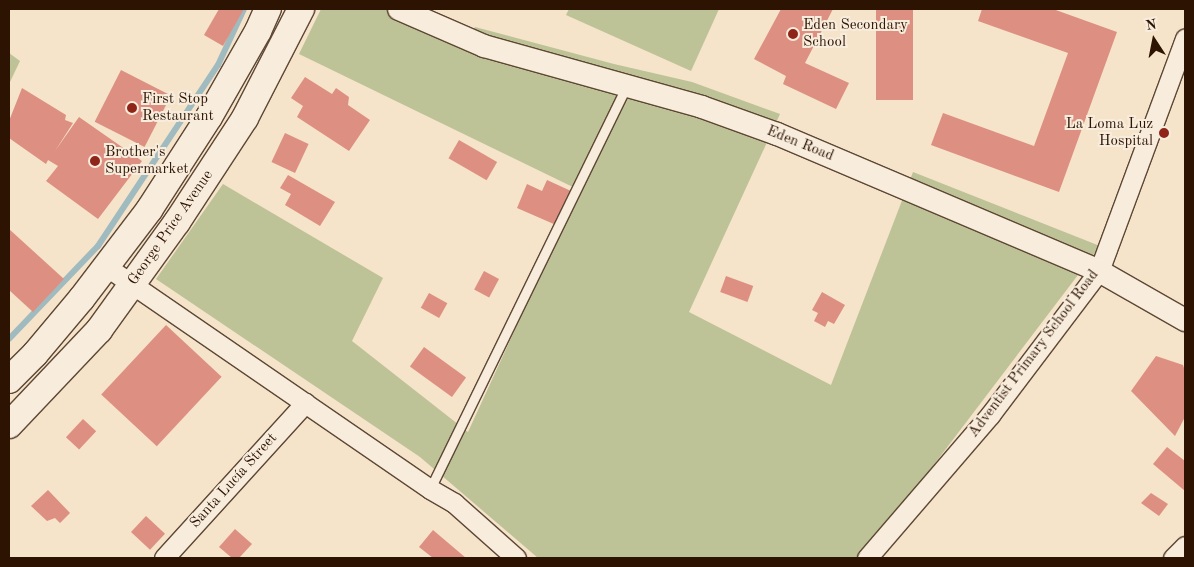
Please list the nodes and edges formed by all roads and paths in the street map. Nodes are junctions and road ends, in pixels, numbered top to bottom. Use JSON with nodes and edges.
{"nodes":[{"id":1,"x":268,"y":9,"type":"edge"},
{"id":2,"x":301,"y":9,"type":"edge"},
{"id":3,"x":399,"y":9,"type":"edge"},
{"id":4,"x":1185,"y":38,"type":"edge"},
{"id":5,"x":627,"y":85,"type":"junction"},
{"id":6,"x":107,"y":267,"type":"junction"},
{"id":7,"x":1099,"y":271,"type":"junction"},
{"id":8,"x":130,"y":285,"type":"junction"},
{"id":9,"x":1185,"y":320,"type":"edge"},
{"id":10,"x":9,"y":380,"type":"edge"},
{"id":11,"x":305,"y":403,"type":"junction"},
{"id":12,"x":9,"y":426,"type":"edge"},
{"id":13,"x":430,"y":489,"type":"junction"},
{"id":14,"x":1185,"y":546,"type":"edge"},
{"id":15,"x":164,"y":558,"type":"edge"},
{"id":16,"x":515,"y":558,"type":"edge"},
{"id":17,"x":867,"y":558,"type":"edge"},
{"id":18,"x":1173,"y":558,"type":"edge"}],
"edges":[{"from":1,"to":6,"type":"main road","name":"George Price Avenue"},
{"from":2,"to":8,"type":"main road","name":"George Price Avenue"},
{"from":3,"to":5,"type":"street","name":"Eden Road"},
{"from":4,"to":7,"type":"street","name":"Adventist Primary School Road"},
{"from":5,"to":7,"type":"street","name":"Eden Road"},
{"from":5,"to":13,"type":"lane"},
{"from":6,"to":8,"type":"street"},
{"from":6,"to":10,"type":"main road","name":"George Price Avenue"},
{"from":7,"to":9,"type":"street","name":"Eden Road"},
{"from":7,"to":17,"type":"street","name":"Adventist Primary School Road"},
{"from":8,"to":11,"type":"street"},
{"from":8,"to":12,"type":"main road","name":"George Price Avenue"},
{"from":11,"to":13,"type":"street"},
{"from":11,"to":15,"type":"street","name":"Santa Lucía Street"},
{"from":13,"to":16,"type":"street"},
{"from":14,"to":18,"type":"street"}]}
